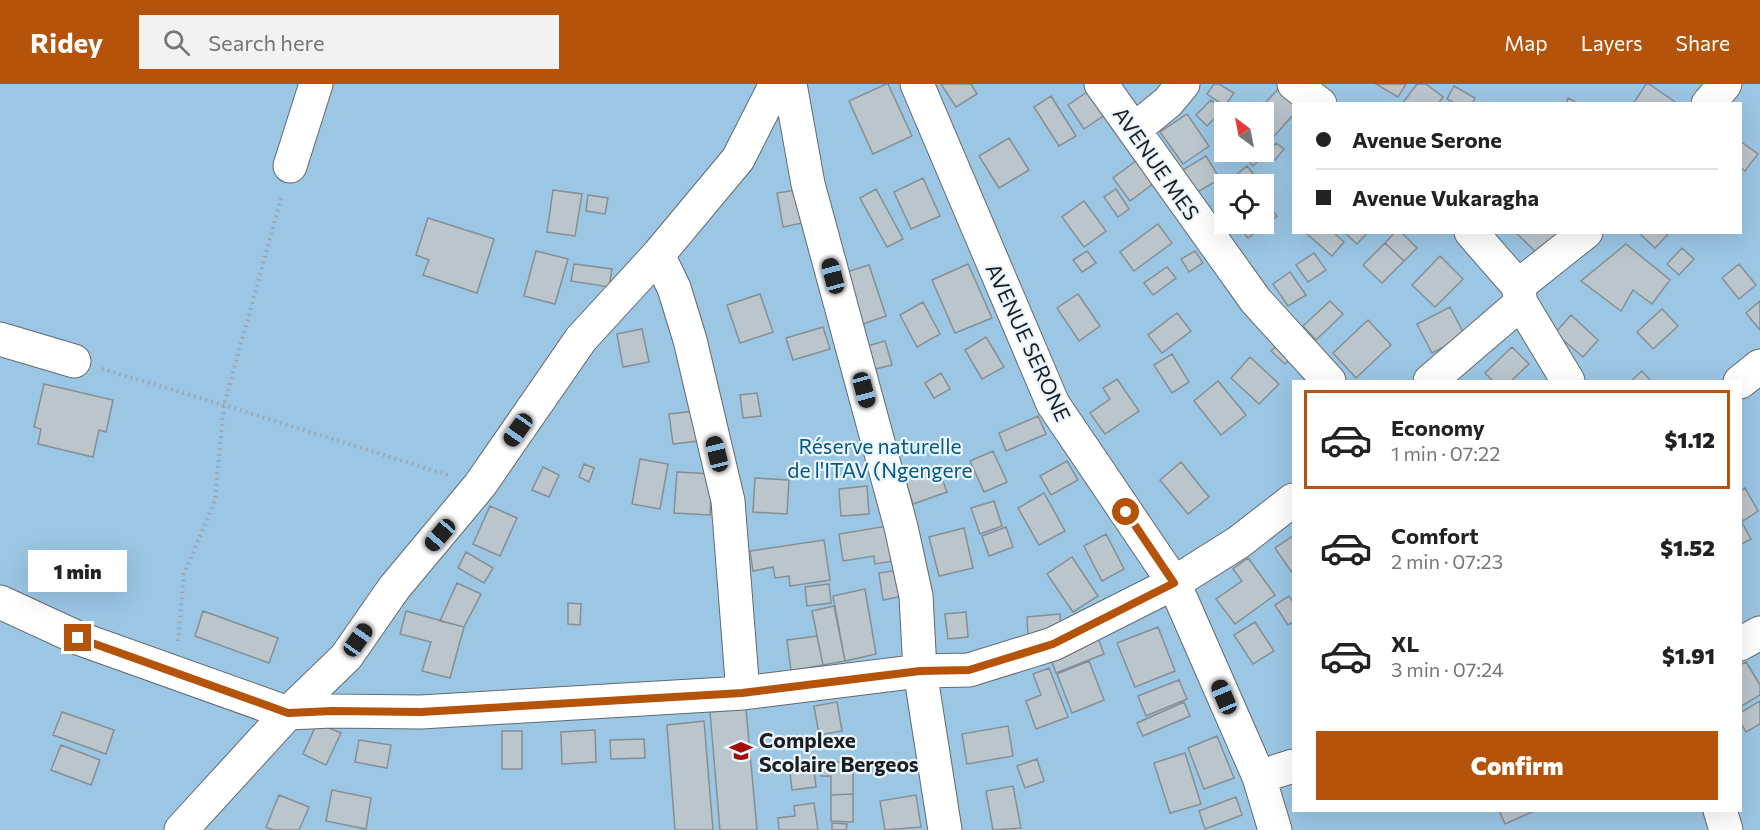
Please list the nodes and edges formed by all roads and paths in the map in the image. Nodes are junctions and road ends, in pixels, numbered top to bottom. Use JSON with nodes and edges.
{"nodes":[{"id":1,"x":315,"y":84,"type":"edge"},
{"id":2,"x":776,"y":84,"type":"edge"},
{"id":3,"x":790,"y":84,"type":"edge"},
{"id":4,"x":917,"y":84,"type":"edge"},
{"id":5,"x":1101,"y":84,"type":"edge"},
{"id":6,"x":1183,"y":84,"type":"edge"},
{"id":7,"x":1294,"y":84,"type":"edge"},
{"id":8,"x":1725,"y":84,"type":"edge"},
{"id":9,"x":1317,"y":102,"type":"edge"},
{"id":10,"x":1710,"y":102,"type":"edge"},
{"id":11,"x":1134,"y":130,"type":"junction"},
{"id":12,"x":290,"y":165,"type":"joint"},
{"id":13,"x":1473,"y":234,"type":"edge"},
{"id":14,"x":1584,"y":234,"type":"edge"},
{"id":15,"x":658,"y":255,"type":"junction"},
{"id":16,"x":1520,"y":294,"type":"junction"},
{"id":17,"x":0,"y":339,"type":"edge"},
{"id":18,"x":74,"y":361,"type":"joint"},
{"id":19,"x":1760,"y":366,"type":"edge"},
{"id":20,"x":1328,"y":380,"type":"edge"},
{"id":21,"x":1431,"y":380,"type":"edge"},
{"id":22,"x":1567,"y":380,"type":"edge"},
{"id":23,"x":1742,"y":380,"type":"edge"},
{"id":24,"x":224,"y":405,"type":"junction"},
{"id":25,"x":480,"y":485,"type":"junction"},
{"id":26,"x":1292,"y":501,"type":"edge"},
{"id":27,"x":1174,"y":583,"type":"junction"},
{"id":28,"x":0,"y":603,"type":"edge"},
{"id":29,"x":920,"y":671,"type":"junction"},
{"id":30,"x":176,"y":673,"type":"junction"},
{"id":31,"x":742,"y":693,"type":"junction"},
{"id":32,"x":288,"y":713,"type":"junction"},
{"id":33,"x":1292,"y":766,"type":"edge"},
{"id":34,"x":1259,"y":777,"type":"junction"},
{"id":35,"x":1721,"y":812,"type":"edge"},
{"id":36,"x":181,"y":830,"type":"edge"},
{"id":37,"x":945,"y":830,"type":"edge"},
{"id":38,"x":1275,"y":830,"type":"edge"},
{"id":39,"x":1726,"y":830,"type":"edge"}],
"edges":[{"from":1,"to":12,"type":"street"},
{"from":2,"to":15,"type":"street"},
{"from":3,"to":29,"type":"street"},
{"from":4,"to":27,"type":"street","name":"AVENUE SERONE"},
{"from":5,"to":11,"type":"street","name":"AVENUE MES"},
{"from":6,"to":11,"type":"street"},
{"from":7,"to":9,"type":"street"},
{"from":8,"to":10,"type":"street"},
{"from":11,"to":20,"type":"street","name":"AVENUE MES"},
{"from":12,"to":24,"type":"path"},
{"from":13,"to":16,"type":"street"},
{"from":14,"to":16,"type":"street"},
{"from":15,"to":25,"type":"street"},
{"from":15,"to":31,"type":"street"},
{"from":16,"to":21,"type":"street"},
{"from":16,"to":22,"type":"street"},
{"from":17,"to":18,"type":"street"},
{"from":18,"to":24,"type":"path"},
{"from":19,"to":23,"type":"street"},
{"from":24,"to":25,"type":"path"},
{"from":24,"to":30,"type":"path"},
{"from":25,"to":32,"type":"street"},
{"from":26,"to":27,"type":"street"},
{"from":27,"to":29,"type":"street"},
{"from":27,"to":34,"type":"street","name":"AVENUE SERONE"},
{"from":28,"to":30,"type":"street"},
{"from":29,"to":31,"type":"street"},
{"from":29,"to":37,"type":"street"},
{"from":30,"to":32,"type":"street"},
{"from":31,"to":32,"type":"street"},
{"from":32,"to":36,"type":"street"},
{"from":33,"to":34,"type":"street"},
{"from":34,"to":38,"type":"street","name":"AVENUE SERONE"},
{"from":35,"to":39,"type":"street"}]}
